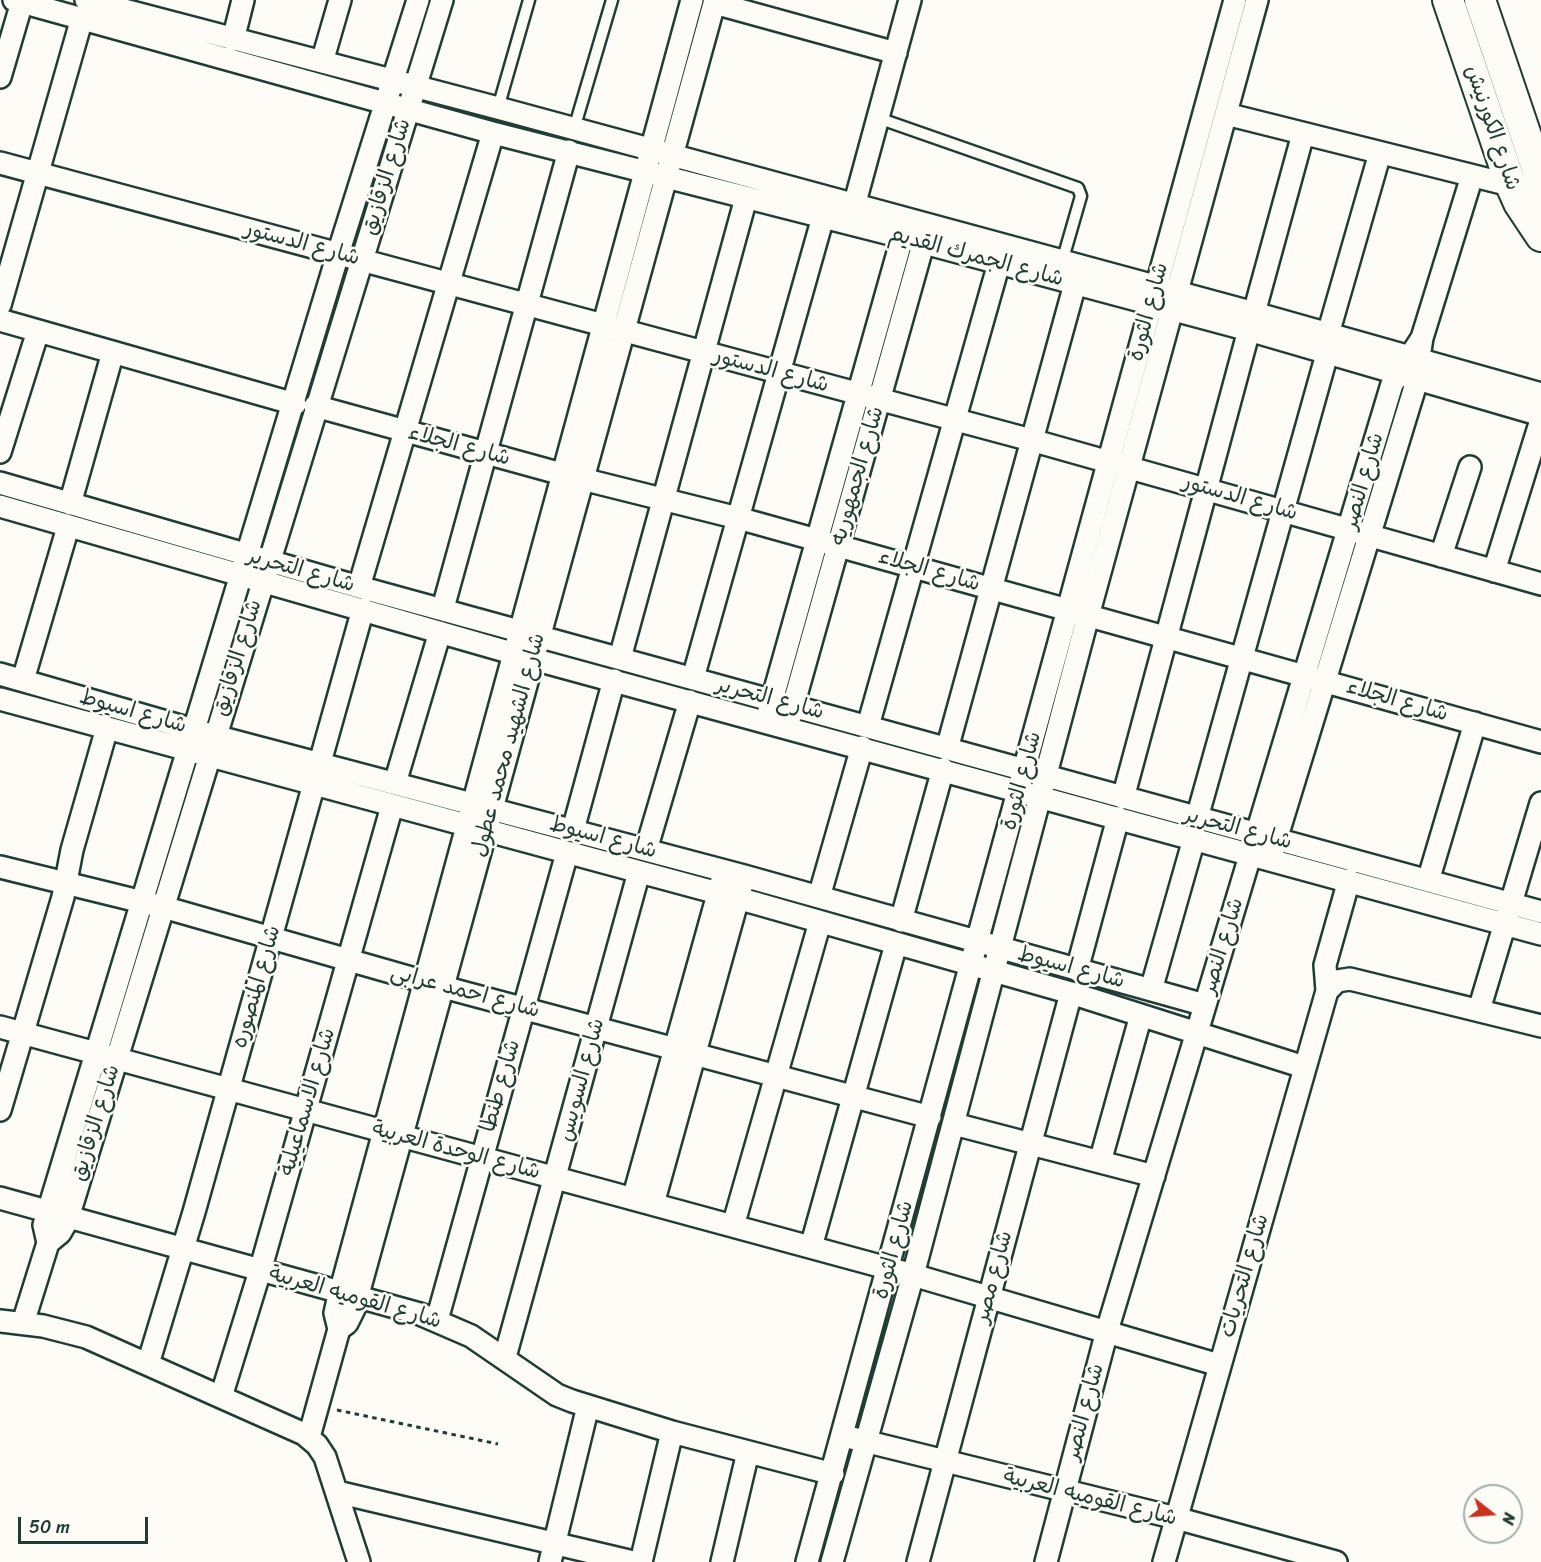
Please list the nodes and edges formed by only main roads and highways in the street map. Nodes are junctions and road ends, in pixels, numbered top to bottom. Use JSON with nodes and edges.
{"nodes":[{"id":1,"x":1448,"y":0,"type":"edge"},
{"id":2,"x":1480,"y":0,"type":"edge"},
{"id":3,"x":1540,"y":192,"type":"edge"},
{"id":4,"x":1540,"y":233,"type":"edge"}],
"edges":[{"from":1,"to":4,"type":"main road","name":"شارع الكورنيش"},
{"from":2,"to":3,"type":"main road","name":"شارع الكورنيش"},
{"from":3,"to":4,"type":"main road","name":"شارع الكورنيش"}]}
